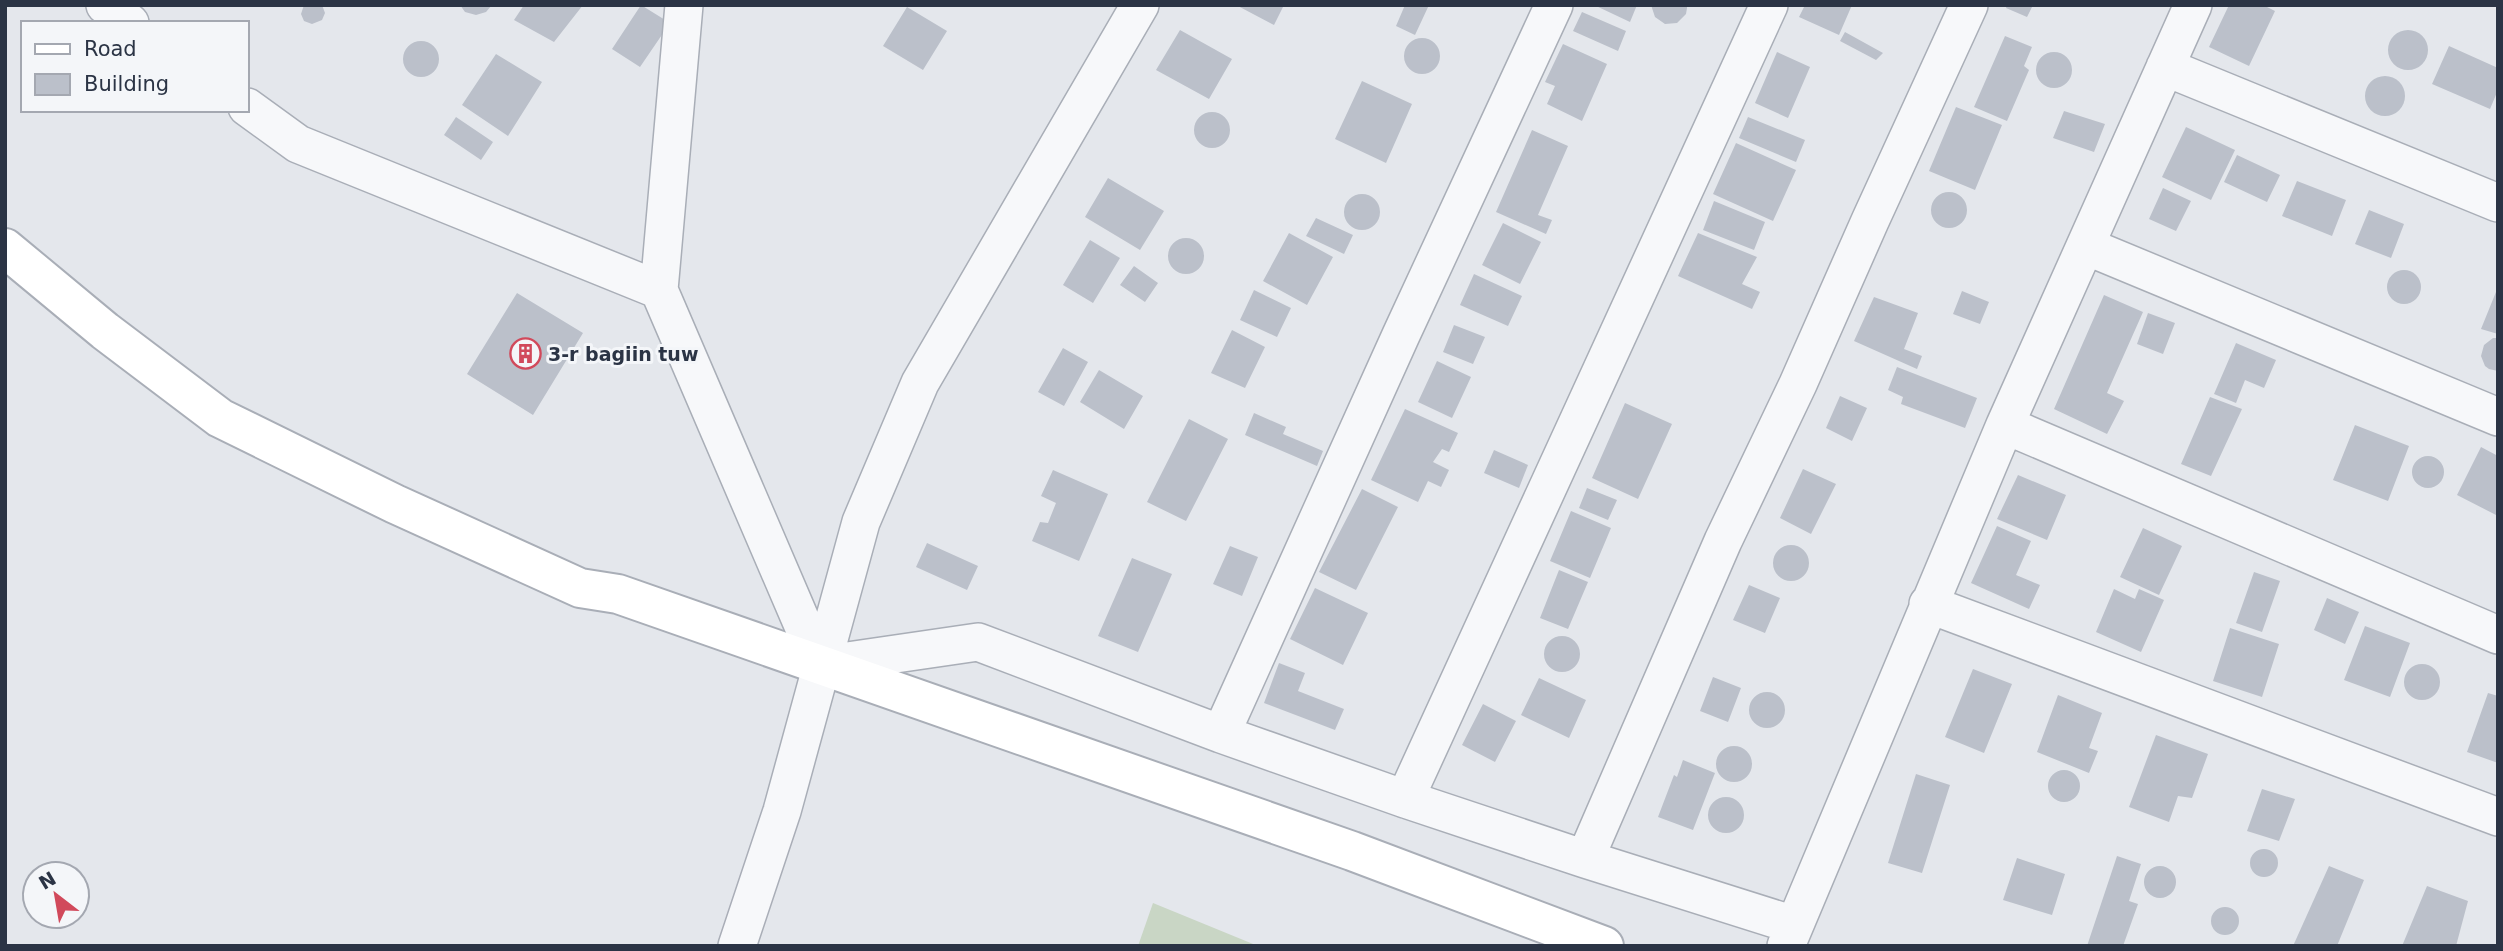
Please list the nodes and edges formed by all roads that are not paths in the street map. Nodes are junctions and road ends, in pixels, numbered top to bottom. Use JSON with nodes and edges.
{"nodes":[{"id":1,"x":106,"y":5,"type":"edge"},
{"id":2,"x":684,"y":5,"type":"edge"},
{"id":3,"x":1140,"y":5,"type":"edge"},
{"id":4,"x":1554,"y":5,"type":"edge"},
{"id":5,"x":1769,"y":5,"type":"edge"},
{"id":6,"x":1969,"y":5,"type":"edge"},
{"id":7,"x":2193,"y":5,"type":"edge"},
{"id":8,"x":127,"y":21,"type":"edge"},
{"id":9,"x":2165,"y":67,"type":"junction"},
{"id":10,"x":248,"y":108,"type":"edge"},
{"id":11,"x":2498,"y":203,"type":"edge"},
{"id":12,"x":2086,"y":246,"type":"junction"},
{"id":13,"x":5,"y":248,"type":"edge"},
{"id":14,"x":659,"y":290,"type":"junction"},
{"id":15,"x":2498,"y":416,"type":"edge"},
{"id":16,"x":2006,"y":425,"type":"junction"},
{"id":17,"x":1928,"y":604,"type":"junction"},
{"id":18,"x":2498,"y":635,"type":"edge"},
{"id":19,"x":820,"y":665,"type":"junction"},
{"id":20,"x":1221,"y":734,"type":"junction"},
{"id":21,"x":1405,"y":799,"type":"junction"},
{"id":22,"x":2498,"y":817,"type":"edge"},
{"id":23,"x":1584,"y":859,"type":"junction"},
{"id":24,"x":1790,"y":935,"type":"edge"},
{"id":25,"x":737,"y":946,"type":"edge"},
{"id":26,"x":1604,"y":946,"type":"edge"}],
"edges":[{"from":1,"to":8,"type":"street"},
{"from":2,"to":14,"type":"street"},
{"from":3,"to":19,"type":"street"},
{"from":4,"to":20,"type":"street"},
{"from":5,"to":21,"type":"street"},
{"from":6,"to":23,"type":"street"},
{"from":7,"to":9,"type":"street"},
{"from":9,"to":11,"type":"street"},
{"from":9,"to":12,"type":"street"},
{"from":10,"to":14,"type":"street"},
{"from":12,"to":15,"type":"street"},
{"from":12,"to":16,"type":"street"},
{"from":13,"to":19,"type":"street"},
{"from":14,"to":19,"type":"street"},
{"from":16,"to":17,"type":"street"},
{"from":16,"to":18,"type":"street"},
{"from":17,"to":22,"type":"street"},
{"from":17,"to":24,"type":"street"},
{"from":19,"to":20,"type":"street"},
{"from":19,"to":25,"type":"street"},
{"from":19,"to":26,"type":"street"},
{"from":20,"to":21,"type":"street"},
{"from":21,"to":23,"type":"street"},
{"from":23,"to":24,"type":"street"}]}
